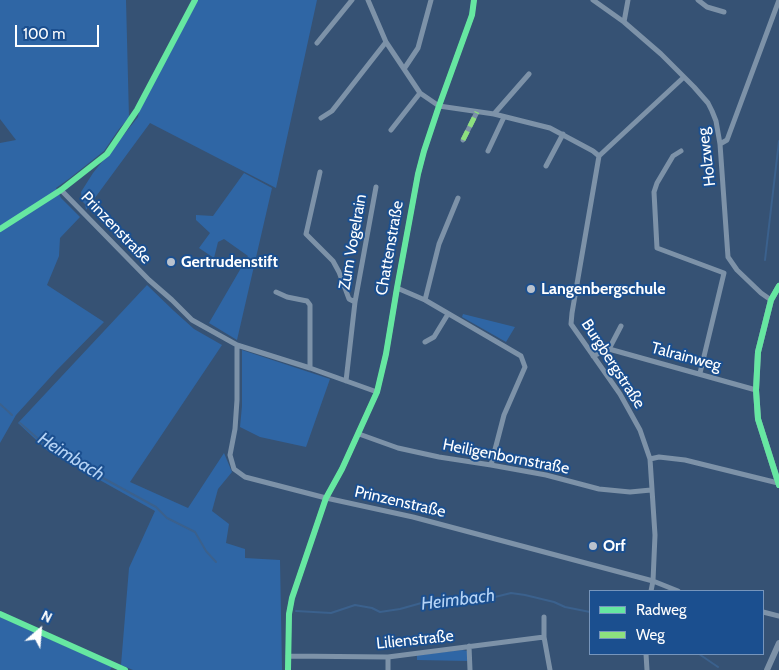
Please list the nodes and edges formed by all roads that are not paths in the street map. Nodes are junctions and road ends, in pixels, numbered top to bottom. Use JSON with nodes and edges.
{"nodes":[{"id":1,"x":352,"y":0,"type":"edge"},
{"id":2,"x":368,"y":0,"type":"edge"},
{"id":3,"x":432,"y":0,"type":"edge"},
{"id":4,"x":474,"y":0,"type":"edge"},
{"id":5,"x":593,"y":0,"type":"edge"},
{"id":6,"x":628,"y":0,"type":"edge"},
{"id":7,"x":698,"y":0,"type":"edge"},
{"id":8,"x":779,"y":0,"type":"edge"},
{"id":9,"x":724,"y":12,"type":"dead end"},
{"id":10,"x":624,"y":22,"type":"junction"},
{"id":11,"x":386,"y":42,"type":"junction"},
{"id":12,"x":317,"y":43,"type":"dead end"},
{"id":13,"x":404,"y":69,"type":"junction"},
{"id":14,"x":529,"y":74,"type":"dead end"},
{"id":15,"x":684,"y":77,"type":"junction"},
{"id":16,"x":420,"y":92,"type":"junction"},
{"id":17,"x":439,"y":106,"type":"junction"},
{"id":18,"x":477,"y":112,"type":"junction"},
{"id":19,"x":494,"y":114,"type":"junction"},
{"id":20,"x":504,"y":117,"type":"junction"},
{"id":21,"x":321,"y":118,"type":"dead end"},
{"id":22,"x":391,"y":130,"type":"dead end"},
{"id":23,"x":563,"y":134,"type":"junction"},
{"id":24,"x":463,"y":140,"type":"dead end"},
{"id":25,"x":720,"y":144,"type":"junction"},
{"id":26,"x":488,"y":151,"type":"dead end"},
{"id":27,"x":681,"y":151,"type":"dead end"},
{"id":28,"x":599,"y":156,"type":"junction"},
{"id":29,"x":546,"y":166,"type":"dead end"},
{"id":30,"x":320,"y":172,"type":"dead end"},
{"id":31,"x":376,"y":187,"type":"dead end"},
{"id":32,"x":61,"y":190,"type":"dead end"},
{"id":33,"x":458,"y":198,"type":"dead end"},
{"id":34,"x":737,"y":270,"type":"junction"},
{"id":35,"x":724,"y":273,"type":"junction"},
{"id":36,"x":779,"y":286,"type":"edge"},
{"id":37,"x":397,"y":288,"type":"junction"},
{"id":38,"x":276,"y":292,"type":"dead end"},
{"id":39,"x":425,"y":300,"type":"junction"},
{"id":40,"x":771,"y":300,"type":"junction"},
{"id":41,"x":355,"y":302,"type":"junction"},
{"id":42,"x":448,"y":314,"type":"junction"},
{"id":43,"x":621,"y":326,"type":"dead end"},
{"id":44,"x":425,"y":342,"type":"dead end"},
{"id":45,"x":237,"y":346,"type":"junction"},
{"id":46,"x":609,"y":349,"type":"junction"},
{"id":47,"x":593,"y":356,"type":"junction"},
{"id":48,"x":310,"y":368,"type":"junction"},
{"id":49,"x":700,"y":373,"type":"junction"},
{"id":50,"x":346,"y":381,"type":"junction"},
{"id":51,"x":756,"y":390,"type":"junction"},
{"id":52,"x":377,"y":392,"type":"junction"},
{"id":53,"x":359,"y":434,"type":"junction"},
{"id":54,"x":650,"y":460,"type":"junction"},
{"id":55,"x":491,"y":465,"type":"junction"},
{"id":56,"x":779,"y":484,"type":"edge"},
{"id":57,"x":651,"y":490,"type":"junction"},
{"id":58,"x":326,"y":498,"type":"junction"},
{"id":59,"x":653,"y":581,"type":"junction"},
{"id":60,"x":651,"y":590,"type":"edge"},
{"id":61,"x":676,"y":590,"type":"edge"},
{"id":62,"x":764,"y":612,"type":"edge"},
{"id":63,"x":544,"y":616,"type":"dead end"},
{"id":64,"x":779,"y":616,"type":"edge"},
{"id":65,"x":544,"y":637,"type":"junction"},
{"id":66,"x":779,"y":643,"type":"edge"},
{"id":67,"x":469,"y":646,"type":"junction"},
{"id":68,"x":646,"y":655,"type":"edge"},
{"id":69,"x":288,"y":656,"type":"junction"},
{"id":70,"x":388,"y":657,"type":"junction"},
{"id":71,"x":288,"y":670,"type":"edge"},
{"id":72,"x":388,"y":670,"type":"edge"},
{"id":73,"x":470,"y":670,"type":"edge"},
{"id":74,"x":550,"y":670,"type":"edge"},
{"id":75,"x":647,"y":670,"type":"edge"},
{"id":76,"x":767,"y":670,"type":"edge"}],
"edges":[{"from":1,"to":12,"type":"street"},
{"from":2,"to":11,"type":"street"},
{"from":3,"to":13,"type":"street"},
{"from":4,"to":17,"type":"street","name":"Chattenstraße"},
{"from":5,"to":10,"type":"street","name":"Holzweg"},
{"from":6,"to":10,"type":"street"},
{"from":7,"to":9,"type":"street"},
{"from":8,"to":25,"type":"street"},
{"from":10,"to":15,"type":"street","name":"Holzweg"},
{"from":11,"to":13,"type":"street"},
{"from":11,"to":21,"type":"street"},
{"from":13,"to":16,"type":"street"},
{"from":14,"to":19,"type":"street"},
{"from":15,"to":25,"type":"street","name":"Holzweg"},
{"from":15,"to":28,"type":"street"},
{"from":16,"to":17,"type":"street"},
{"from":16,"to":22,"type":"street"},
{"from":17,"to":18,"type":"street"},
{"from":17,"to":37,"type":"street","name":"Chattenstraße"},
{"from":18,"to":19,"type":"street"},
{"from":18,"to":24,"type":"street"},
{"from":19,"to":20,"type":"street"},
{"from":20,"to":23,"type":"street"},
{"from":20,"to":26,"type":"street"},
{"from":23,"to":28,"type":"street"},
{"from":23,"to":29,"type":"street"},
{"from":25,"to":34,"type":"street","name":"Holzweg"},
{"from":27,"to":35,"type":"street"},
{"from":28,"to":47,"type":"street","name":"Burgbergstraße"},
{"from":30,"to":41,"type":"street","name":"Zum Vogelrain"},
{"from":31,"to":41,"type":"street","name":"Zum Vogelrain"},
{"from":32,"to":45,"type":"street","name":"Prinzenstraße"},
{"from":33,"to":39,"type":"street"},
{"from":34,"to":35,"type":"street"},
{"from":34,"to":40,"type":"street","name":"Holzweg"},
{"from":35,"to":49,"type":"street"},
{"from":36,"to":40,"type":"street"},
{"from":37,"to":39,"type":"street"},
{"from":37,"to":52,"type":"street","name":"Chattenstraße"},
{"from":38,"to":48,"type":"street"},
{"from":39,"to":42,"type":"street"},
{"from":40,"to":51,"type":"street"},
{"from":41,"to":50,"type":"street","name":"Zum Vogelrain"},
{"from":42,"to":44,"type":"street"},
{"from":42,"to":55,"type":"street"},
{"from":43,"to":46,"type":"street"},
{"from":45,"to":48,"type":"street"},
{"from":45,"to":58,"type":"street","name":"Prinzenstraße"},
{"from":46,"to":47,"type":"street"},
{"from":46,"to":49,"type":"street","name":"Talrainweg"},
{"from":47,"to":54,"type":"street","name":"Burgbergstraße"},
{"from":48,"to":50,"type":"street"},
{"from":49,"to":51,"type":"street","name":"Talrainweg"},
{"from":50,"to":52,"type":"street"},
{"from":51,"to":56,"type":"street"},
{"from":52,"to":53,"type":"street","name":"Chattenstraße"},
{"from":53,"to":55,"type":"street","name":"Heiligenbornstraße"},
{"from":53,"to":58,"type":"street","name":"Chattenstraße"},
{"from":54,"to":56,"type":"street"},
{"from":54,"to":57,"type":"street","name":"Burgbergstraße"},
{"from":55,"to":57,"type":"street","name":"Heiligenbornstraße"},
{"from":57,"to":59,"type":"street","name":"Burgbergstraße"},
{"from":58,"to":59,"type":"street","name":"Prinzenstraße"},
{"from":58,"to":69,"type":"street","name":"Chattenstraße"},
{"from":59,"to":60,"type":"street","name":"Burgbergstraße"},
{"from":59,"to":61,"type":"street","name":"Prinzenstraße"},
{"from":62,"to":64,"type":"street"},
{"from":63,"to":65,"type":"street"},
{"from":65,"to":67,"type":"street","name":"Lilienstraße"},
{"from":65,"to":74,"type":"street"},
{"from":66,"to":76,"type":"street"},
{"from":67,"to":70,"type":"street","name":"Lilienstraße"},
{"from":67,"to":73,"type":"street"},
{"from":68,"to":75,"type":"street"},
{"from":69,"to":70,"type":"street","name":"Lilienstraße"},
{"from":69,"to":71,"type":"street","name":"Chattenstraße"},
{"from":70,"to":72,"type":"street"}]}
